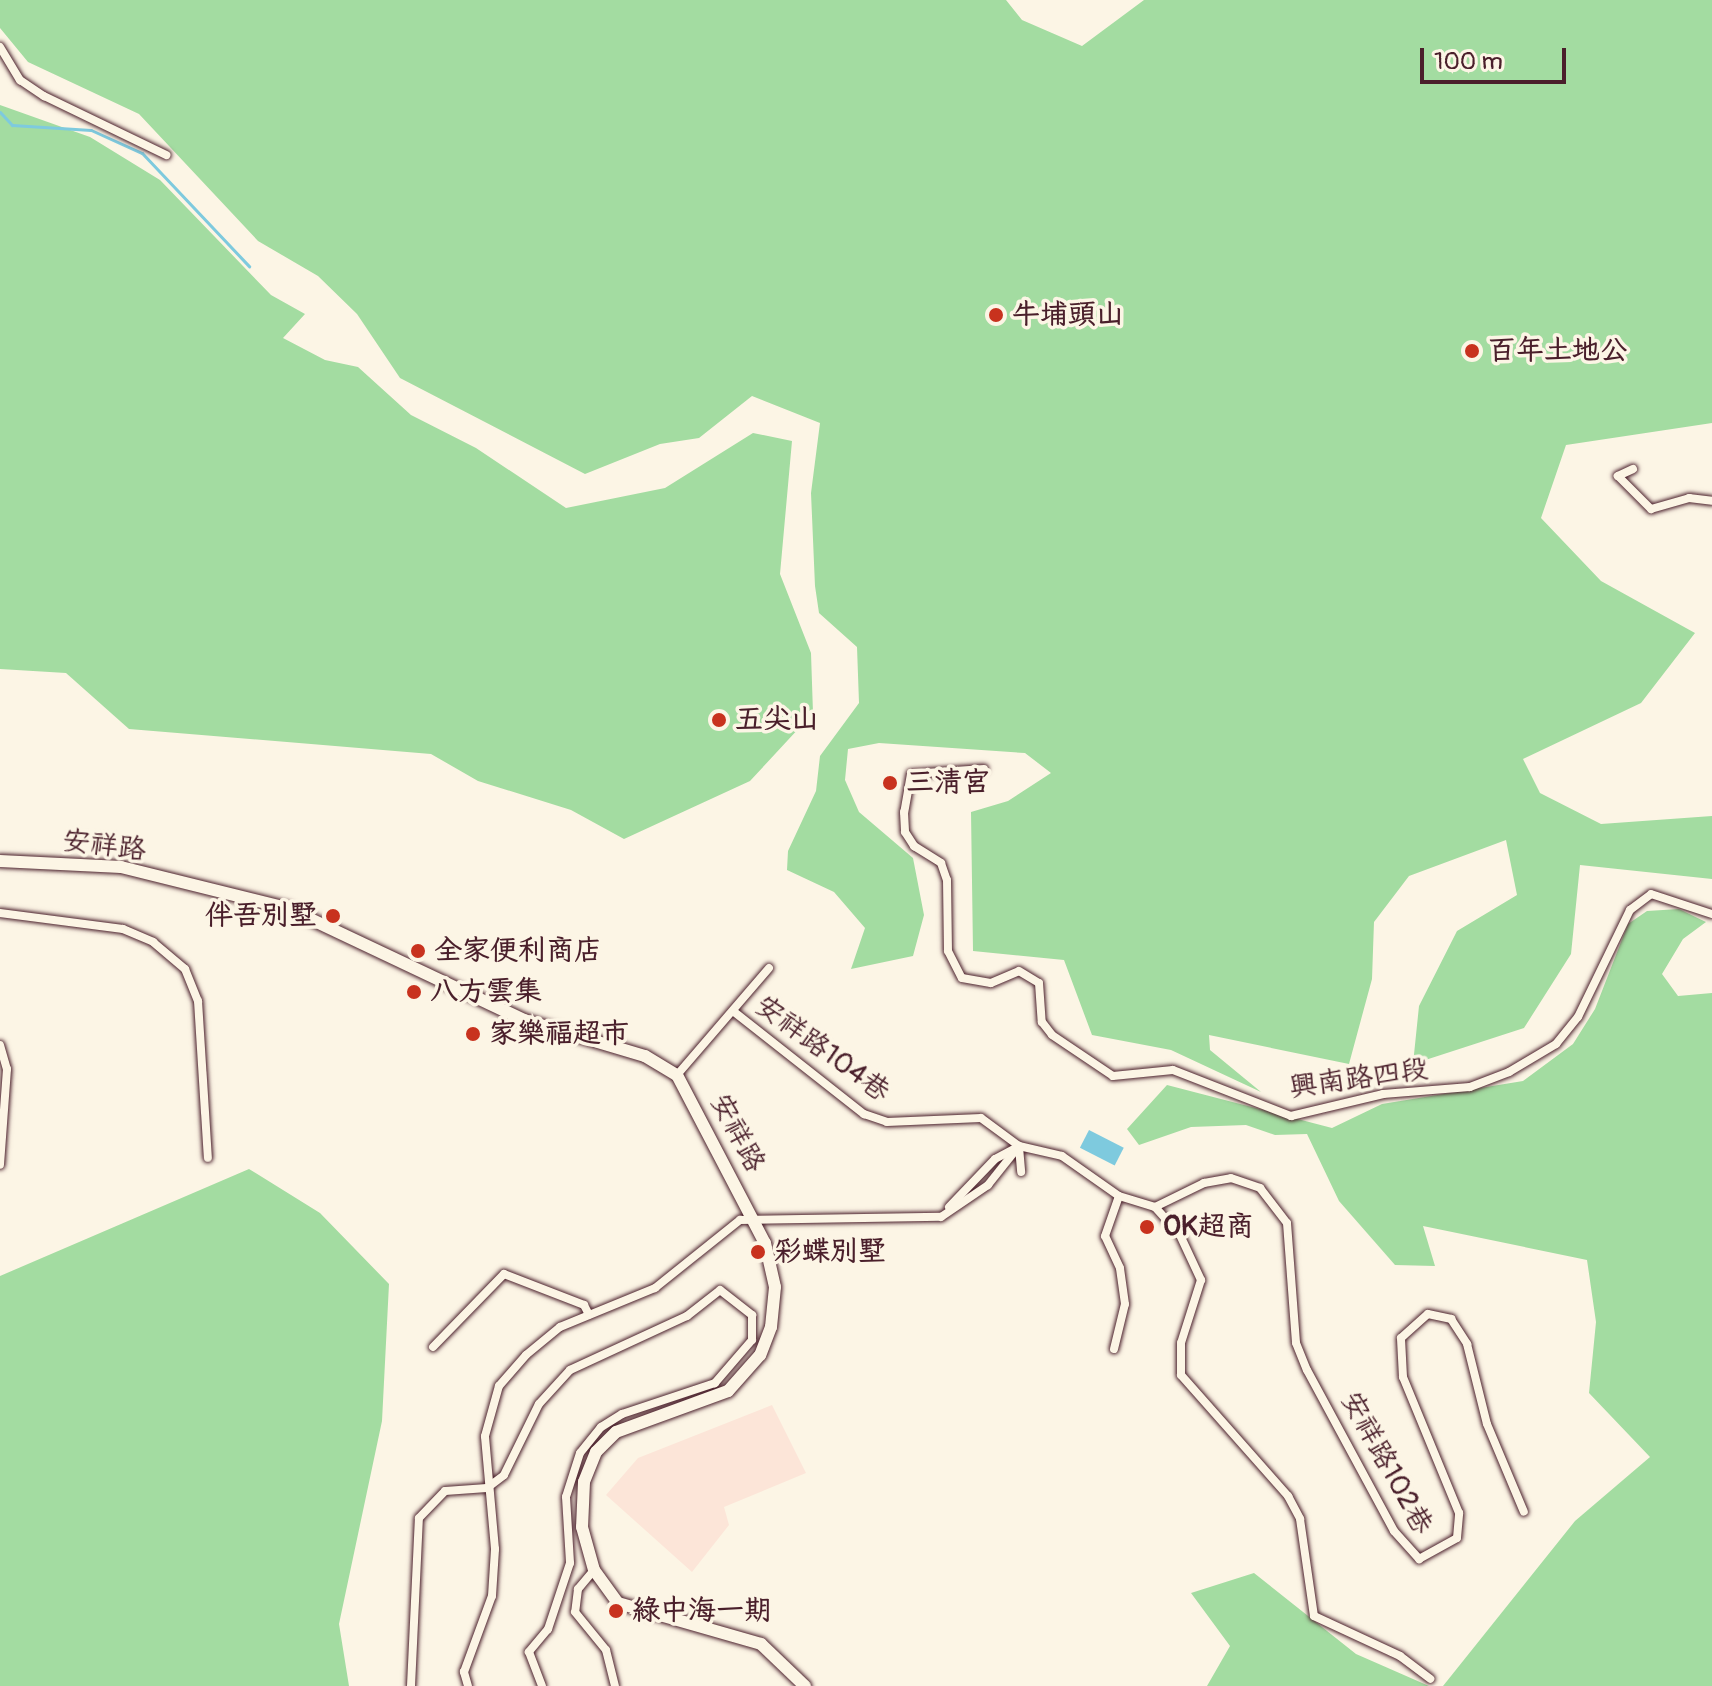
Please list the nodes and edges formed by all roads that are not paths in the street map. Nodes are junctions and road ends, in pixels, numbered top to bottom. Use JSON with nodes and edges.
{"nodes":[{"id":1,"x":0,"y":47,"type":"edge"},
{"id":2,"x":166,"y":155,"type":"dead end"},
{"id":3,"x":1633,"y":469,"type":"dead end"},
{"id":4,"x":1712,"y":501,"type":"edge"},
{"id":5,"x":984,"y":769,"type":"dead end"},
{"id":6,"x":0,"y":861,"type":"edge"},
{"id":7,"x":0,"y":913,"type":"edge"},
{"id":8,"x":1712,"y":914,"type":"edge"},
{"id":9,"x":769,"y":968,"type":"dead end"},
{"id":10,"x":733,"y":1011,"type":"junction"},
{"id":11,"x":0,"y":1045,"type":"edge"},
{"id":12,"x":677,"y":1075,"type":"junction"},
{"id":13,"x":1019,"y":1146,"type":"junction"},
{"id":14,"x":208,"y":1158,"type":"dead end"},
{"id":15,"x":0,"y":1165,"type":"edge"},
{"id":16,"x":1021,"y":1172,"type":"dead end"},
{"id":17,"x":1119,"y":1196,"type":"junction"},
{"id":18,"x":1155,"y":1207,"type":"junction"},
{"id":19,"x":752,"y":1215,"type":"junction"},
{"id":20,"x":941,"y":1217,"type":"junction"},
{"id":21,"x":589,"y":1315,"type":"junction"},
{"id":22,"x":433,"y":1347,"type":"dead end"},
{"id":23,"x":1114,"y":1349,"type":"dead end"},
{"id":24,"x":487,"y":1488,"type":"junction"},
{"id":25,"x":1524,"y":1512,"type":"dead end"},
{"id":26,"x":594,"y":1570,"type":"junction"},
{"id":27,"x":1430,"y":1679,"type":"dead end"},
{"id":28,"x":618,"y":1685,"type":"edge"},
{"id":29,"x":411,"y":1686,"type":"edge"},
{"id":30,"x":468,"y":1686,"type":"edge"},
{"id":31,"x":542,"y":1686,"type":"edge"},
{"id":32,"x":805,"y":1686,"type":"edge"}],
"edges":[{"from":1,"to":2,"type":"street"},
{"from":3,"to":4,"type":"street"},
{"from":5,"to":8,"type":"street","name":"興南路四段"},
{"from":6,"to":12,"type":"street","name":"安祥路"},
{"from":7,"to":14,"type":"street"},
{"from":9,"to":10,"type":"street","name":"安祥路104巷"},
{"from":10,"to":12,"type":"street","name":"安祥路104巷"},
{"from":10,"to":13,"type":"street","name":"安祥路104巷"},
{"from":11,"to":15,"type":"street"},
{"from":12,"to":19,"type":"street","name":"安祥路"},
{"from":13,"to":16,"type":"street"},
{"from":13,"to":17,"type":"street"},
{"from":13,"to":20,"type":"street"},
{"from":13,"to":20,"type":"street"},
{"from":17,"to":18,"type":"street"},
{"from":17,"to":23,"type":"street"},
{"from":18,"to":25,"type":"street","name":"安祥路102巷"},
{"from":18,"to":27,"type":"street"},
{"from":19,"to":20,"type":"street"},
{"from":19,"to":21,"type":"street"},
{"from":19,"to":26,"type":"street","name":"安祥路"},
{"from":21,"to":22,"type":"street"},
{"from":21,"to":24,"type":"street"},
{"from":24,"to":29,"type":"street"},
{"from":24,"to":30,"type":"street"},
{"from":24,"to":31,"type":"street"},
{"from":26,"to":28,"type":"street"},
{"from":26,"to":32,"type":"street","name":"安祥路"}]}
